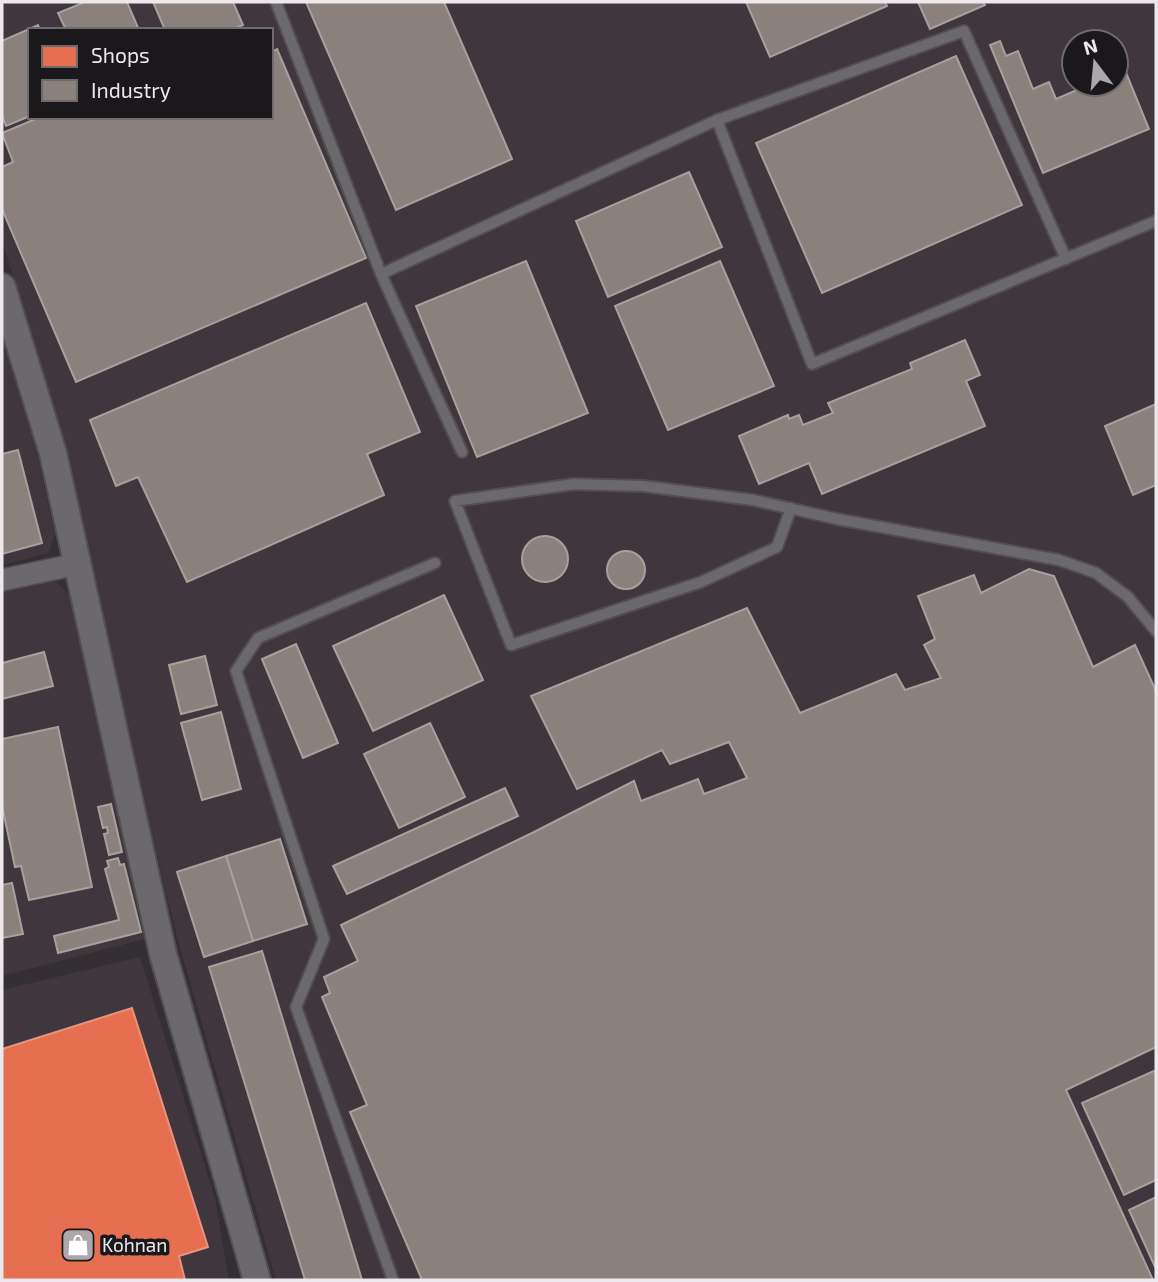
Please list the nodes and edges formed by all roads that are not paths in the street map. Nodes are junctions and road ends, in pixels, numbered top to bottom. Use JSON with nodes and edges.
{"nodes":[{"id":1,"x":276,"y":2,"type":"edge"},
{"id":2,"x":717,"y":120,"type":"junction"},
{"id":3,"x":1156,"y":221,"type":"edge"},
{"id":4,"x":1066,"y":258,"type":"junction"},
{"id":5,"x":381,"y":274,"type":"junction"},
{"id":6,"x":2,"y":287,"type":"edge"},
{"id":7,"x":462,"y":452,"type":"dead end"},
{"id":8,"x":791,"y":508,"type":"junction"},
{"id":9,"x":435,"y":563,"type":"dead end"},
{"id":10,"x":77,"y":564,"type":"junction"},
{"id":11,"x":2,"y":580,"type":"edge"},
{"id":12,"x":1156,"y":631,"type":"edge"},
{"id":13,"x":257,"y":1280,"type":"edge"},
{"id":14,"x":393,"y":1280,"type":"edge"}],
"edges":[{"from":1,"to":5,"type":"lane"},
{"from":2,"to":4,"type":"lane"},
{"from":2,"to":4,"type":"lane"},
{"from":2,"to":5,"type":"lane"},
{"from":3,"to":4,"type":"lane"},
{"from":5,"to":7,"type":"lane"},
{"from":6,"to":10,"type":"street"},
{"from":8,"to":8,"type":"lane"},
{"from":8,"to":12,"type":"lane"},
{"from":9,"to":14,"type":"lane"},
{"from":10,"to":11,"type":"street"},
{"from":10,"to":13,"type":"street"}]}
